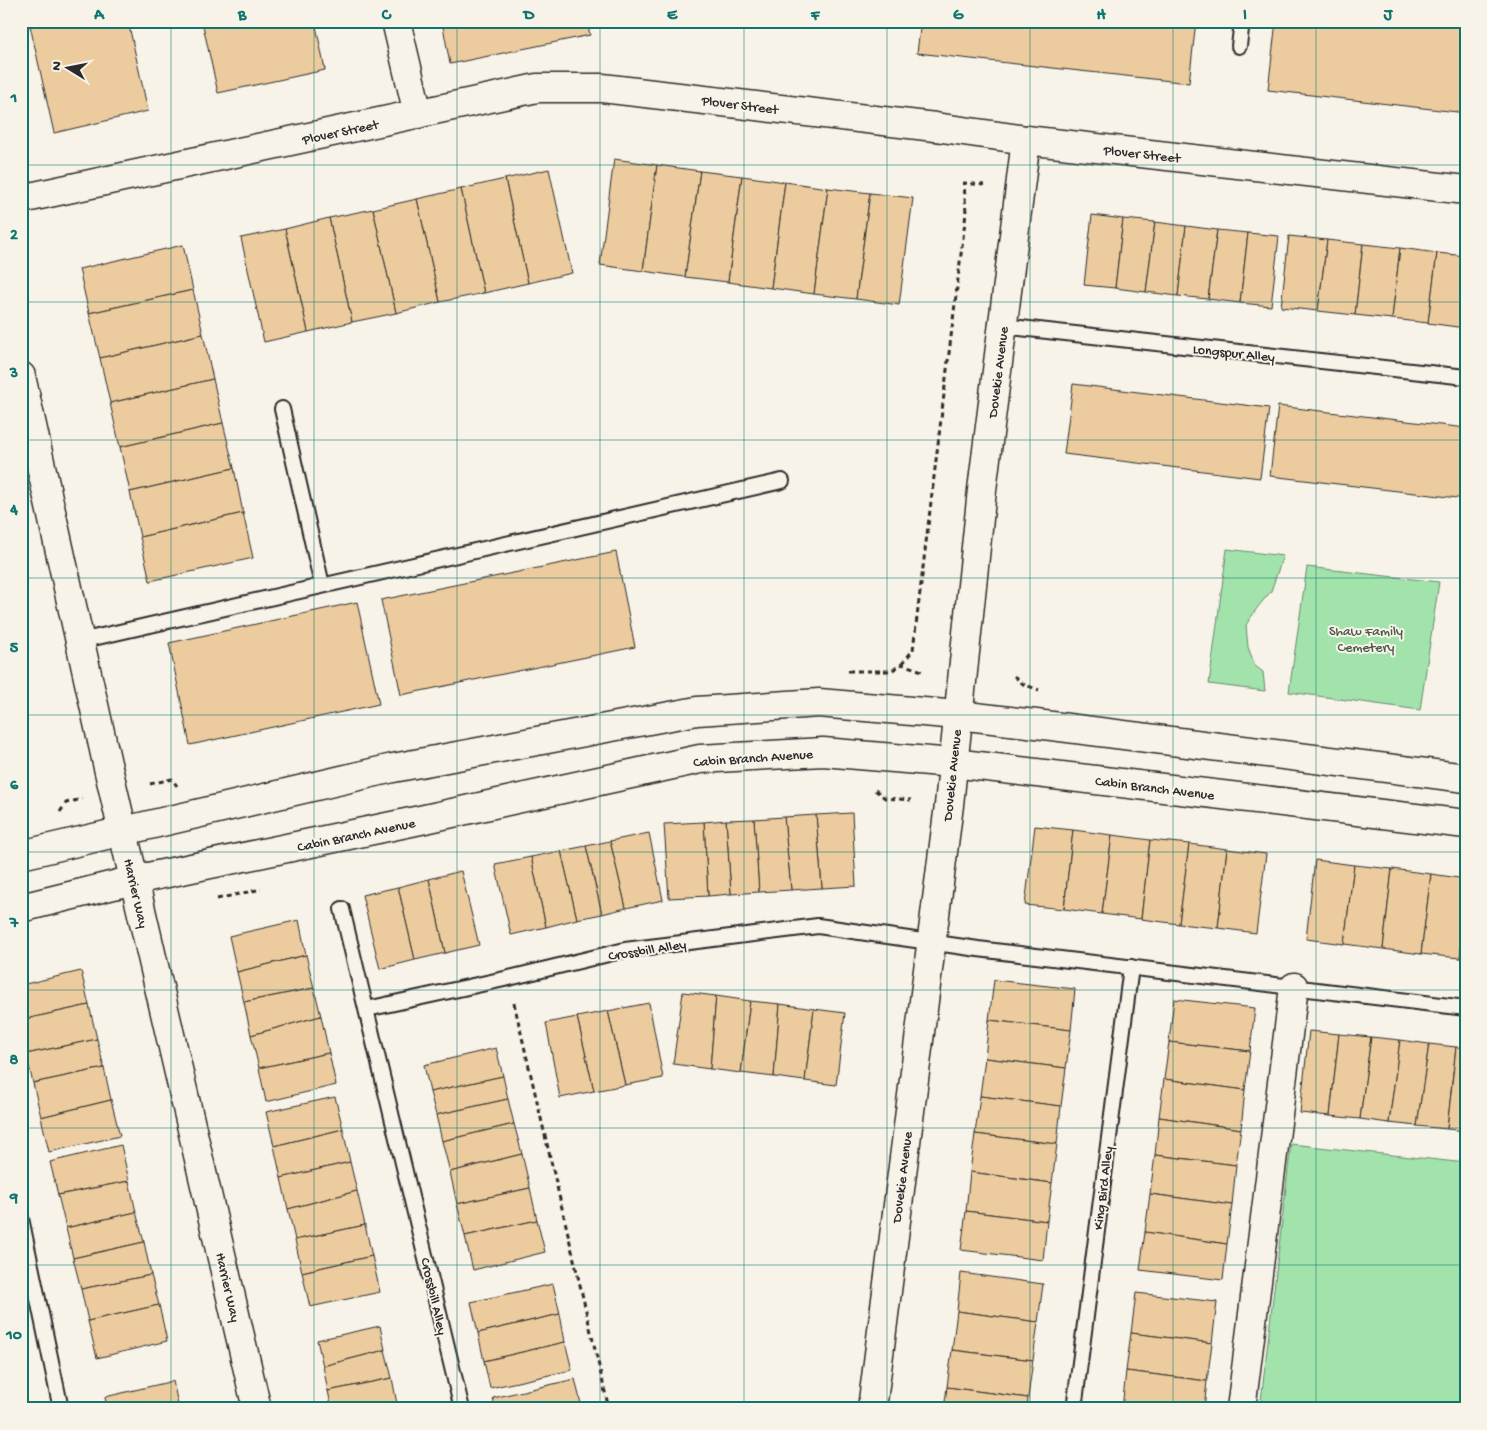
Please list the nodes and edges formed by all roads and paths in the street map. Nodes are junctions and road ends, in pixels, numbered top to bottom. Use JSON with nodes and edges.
{"nodes":[{"id":1,"x":396,"y":21,"type":"edge"},
{"id":2,"x":1242,"y":21,"type":"edge"},
{"id":3,"x":1239,"y":46,"type":"dead end"},
{"id":4,"x":418,"y":114,"type":"junction"},
{"id":5,"x":1026,"y":140,"type":"junction"},
{"id":6,"x":984,"y":185,"type":"dead end"},
{"id":7,"x":1466,"y":190,"type":"edge"},
{"id":8,"x":21,"y":199,"type":"edge"},
{"id":9,"x":1002,"y":326,"type":"junction"},
{"id":10,"x":21,"y":376,"type":"edge"},
{"id":11,"x":1466,"y":377,"type":"edge"},
{"id":12,"x":282,"y":410,"type":"dead end"},
{"id":13,"x":782,"y":481,"type":"dead end"},
{"id":14,"x":322,"y":586,"type":"junction"},
{"id":15,"x":80,"y":641,"type":"junction"},
{"id":16,"x":902,"y":664,"type":"dead end"},
{"id":17,"x":958,"y":715,"type":"junction"},
{"id":18,"x":953,"y":762,"type":"junction"},
{"id":19,"x":1466,"y":778,"type":"edge"},
{"id":20,"x":868,"y":787,"type":"dead end"},
{"id":21,"x":911,"y":800,"type":"dead end"},
{"id":22,"x":1466,"y":824,"type":"edge"},
{"id":23,"x":123,"y":831,"type":"junction"},
{"id":24,"x":21,"y":855,"type":"edge"},
{"id":25,"x":134,"y":880,"type":"junction"},
{"id":26,"x":266,"y":888,"type":"dead end"},
{"id":27,"x":218,"y":899,"type":"dead end"},
{"id":28,"x":21,"y":908,"type":"edge"},
{"id":29,"x":342,"y":909,"type":"dead end"},
{"id":30,"x":930,"y":943,"type":"junction"},
{"id":31,"x":1131,"y":967,"type":"junction"},
{"id":32,"x":509,"y":978,"type":"junction"},
{"id":33,"x":1294,"y":987,"type":"junction"},
{"id":34,"x":1466,"y":1008,"type":"edge"},
{"id":35,"x":367,"y":1009,"type":"junction"},
{"id":36,"x":21,"y":1218,"type":"edge"},
{"id":37,"x":61,"y":1409,"type":"edge"},
{"id":38,"x":257,"y":1409,"type":"edge"},
{"id":39,"x":462,"y":1409,"type":"edge"},
{"id":40,"x":609,"y":1409,"type":"edge"},
{"id":41,"x":872,"y":1409,"type":"edge"},
{"id":42,"x":1074,"y":1409,"type":"edge"},
{"id":43,"x":1240,"y":1409,"type":"edge"}],
"edges":[{"from":1,"to":4,"type":"street"},
{"from":2,"to":3,"type":"lane"},
{"from":4,"to":5,"type":"street","name":"Plover Street"},
{"from":4,"to":8,"type":"street","name":"Plover Street"},
{"from":5,"to":7,"type":"street","name":"Plover Street"},
{"from":5,"to":9,"type":"street","name":"Dovekie Avenue"},
{"from":6,"to":16,"type":"path"},
{"from":9,"to":11,"type":"lane","name":"Longspur Alley"},
{"from":9,"to":17,"type":"street","name":"Dovekie Avenue"},
{"from":10,"to":15,"type":"street","name":"Harrier Way"},
{"from":12,"to":14,"type":"lane"},
{"from":13,"to":14,"type":"lane"},
{"from":14,"to":15,"type":"lane"},
{"from":15,"to":23,"type":"street","name":"Harrier Way"},
{"from":17,"to":18,"type":"street","name":"Dovekie Avenue"},
{"from":17,"to":19,"type":"street"},
{"from":17,"to":23,"type":"street"},
{"from":18,"to":22,"type":"street","name":"Cabin Branch Avenue"},
{"from":18,"to":25,"type":"street","name":"Cabin Branch Avenue"},
{"from":18,"to":30,"type":"street","name":"Dovekie Avenue"},
{"from":20,"to":21,"type":"path"},
{"from":23,"to":24,"type":"street"},
{"from":23,"to":25,"type":"street","name":"Harrier Way"},
{"from":25,"to":28,"type":"street","name":"Cabin Branch Avenue"},
{"from":25,"to":38,"type":"street","name":"Harrier Way"},
{"from":26,"to":27,"type":"path"},
{"from":29,"to":35,"type":"lane","name":"Crossbill Alley"},
{"from":30,"to":31,"type":"lane"},
{"from":30,"to":32,"type":"lane","name":"Crossbill Alley"},
{"from":30,"to":41,"type":"street","name":"Dovekie Avenue"},
{"from":31,"to":33,"type":"lane"},
{"from":31,"to":42,"type":"lane","name":"King Bird Alley"},
{"from":32,"to":35,"type":"lane","name":"Crossbill Alley"},
{"from":32,"to":40,"type":"path"},
{"from":33,"to":34,"type":"lane"},
{"from":33,"to":43,"type":"street"},
{"from":35,"to":39,"type":"lane","name":"Crossbill Alley"},
{"from":36,"to":37,"type":"lane"}]}
